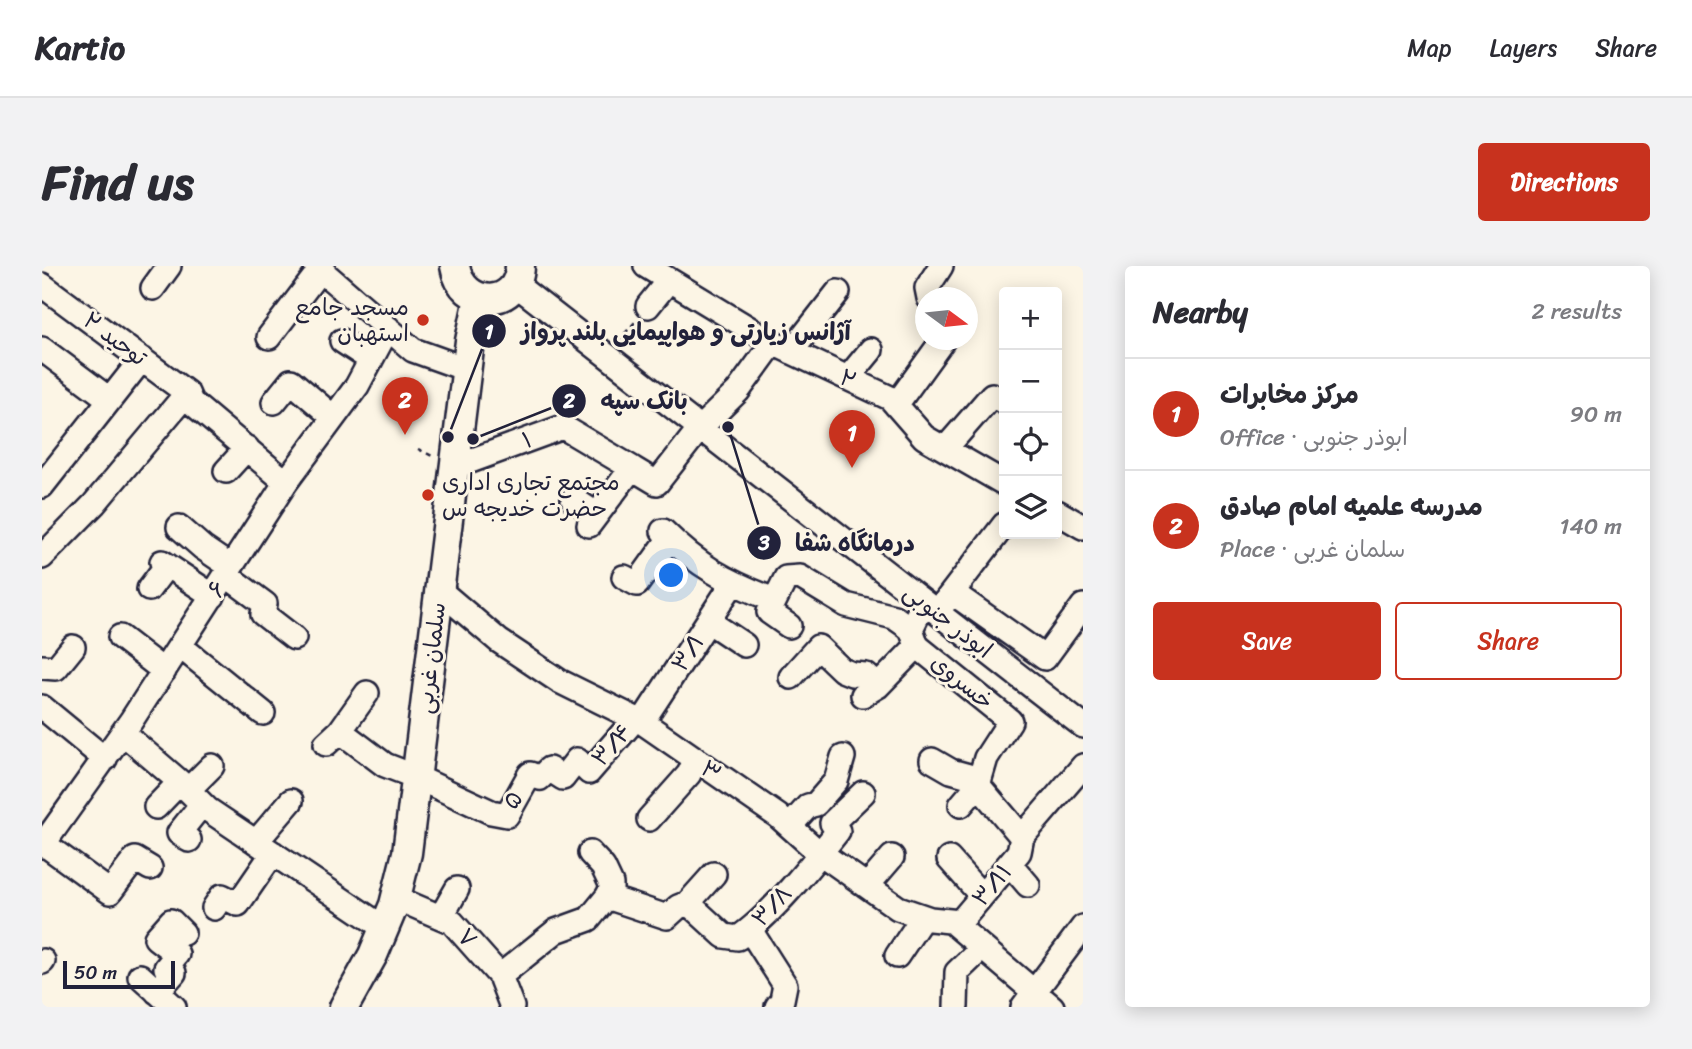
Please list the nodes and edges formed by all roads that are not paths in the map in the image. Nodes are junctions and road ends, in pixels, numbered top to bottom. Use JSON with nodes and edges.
{"nodes":[{"id":1,"x":169,"y":266,"type":"edge"},
{"id":2,"x":455,"y":266,"type":"edge"},
{"id":3,"x":941,"y":266,"type":"edge"},
{"id":4,"x":320,"y":267,"type":"edge"},
{"id":5,"x":659,"y":271,"type":"edge"},
{"id":6,"x":518,"y":275,"type":"edge"},
{"id":7,"x":42,"y":285,"type":"edge"},
{"id":8,"x":928,"y":287,"type":"edge"},
{"id":9,"x":153,"y":288,"type":"dead end"},
{"id":10,"x":838,"y":292,"type":"dead end"},
{"id":11,"x":479,"y":298,"type":"junction"},
{"id":12,"x":648,"y":306,"type":"road end"},
{"id":13,"x":388,"y":328,"type":"junction"},
{"id":14,"x":269,"y":337,"type":"dead end"},
{"id":15,"x":342,"y":341,"type":"dead end"},
{"id":16,"x":782,"y":347,"type":"junction"},
{"id":17,"x":42,"y":349,"type":"edge"},
{"id":18,"x":871,"y":350,"type":"dead end"},
{"id":19,"x":936,"y":350,"type":"edge"},
{"id":20,"x":142,"y":359,"type":"junction"},
{"id":21,"x":371,"y":360,"type":"junction"},
{"id":22,"x":466,"y":369,"type":"junction"},
{"id":23,"x":848,"y":378,"type":"junction"},
{"id":24,"x":187,"y":394,"type":"junction"},
{"id":25,"x":109,"y":399,"type":"junction"},
{"id":26,"x":999,"y":399,"type":"edge"},
{"id":27,"x":274,"y":402,"type":"dead end"},
{"id":28,"x":896,"y":405,"type":"junction"},
{"id":29,"x":333,"y":417,"type":"junction"},
{"id":30,"x":700,"y":428,"type":"junction"},
{"id":31,"x":247,"y":448,"type":"junction"},
{"id":32,"x":945,"y":449,"type":"junction"},
{"id":33,"x":454,"y":467,"type":"junction"},
{"id":34,"x":632,"y":468,"type":"junction"},
{"id":35,"x":226,"y":471,"type":"dead end"},
{"id":36,"x":999,"y":480,"type":"edge"},
{"id":37,"x":286,"y":482,"type":"junction"},
{"id":38,"x":42,"y":486,"type":"edge"},
{"id":39,"x":573,"y":499,"type":"dead end"},
{"id":40,"x":179,"y":527,"type":"dead end"},
{"id":41,"x":999,"y":532,"type":"edge"},
{"id":42,"x":42,"y":557,"type":"edge"},
{"id":43,"x":229,"y":571,"type":"junction"},
{"id":44,"x":624,"y":577,"type":"dead end"},
{"id":45,"x":733,"y":583,"type":"junction"},
{"id":46,"x":149,"y":589,"type":"dead end"},
{"id":47,"x":439,"y":590,"type":"junction"},
{"id":48,"x":953,"y":593,"type":"junction"},
{"id":49,"x":213,"y":596,"type":"junction"},
{"id":50,"x":774,"y":600,"type":"junction"},
{"id":51,"x":1083,"y":606,"type":"edge"},
{"id":52,"x":931,"y":607,"type":"junction"},
{"id":53,"x":708,"y":621,"type":"junction"},
{"id":54,"x":789,"y":626,"type":"dead end"},
{"id":55,"x":1076,"y":630,"type":"edge"},
{"id":56,"x":120,"y":637,"type":"dead end"},
{"id":57,"x":295,"y":638,"type":"dead end"},
{"id":58,"x":914,"y":638,"type":"junction"},
{"id":59,"x":744,"y":645,"type":"dead end"},
{"id":60,"x":180,"y":646,"type":"junction"},
{"id":61,"x":73,"y":647,"type":"dead end"},
{"id":62,"x":42,"y":667,"type":"edge"},
{"id":63,"x":163,"y":671,"type":"junction"},
{"id":64,"x":791,"y":677,"type":"dead end"},
{"id":65,"x":367,"y":693,"type":"dead end"},
{"id":66,"x":42,"y":707,"type":"edge"},
{"id":67,"x":263,"y":713,"type":"dead end"},
{"id":68,"x":639,"y":720,"type":"junction"},
{"id":69,"x":1083,"y":726,"type":"edge"},
{"id":70,"x":123,"y":733,"type":"junction"},
{"id":71,"x":844,"y":757,"type":"dead end"},
{"id":72,"x":105,"y":759,"type":"junction"},
{"id":73,"x":695,"y":760,"type":"junction"},
{"id":74,"x":932,"y":760,"type":"dead end"},
{"id":75,"x":212,"y":766,"type":"dead end"},
{"id":76,"x":1083,"y":766,"type":"edge"},
{"id":77,"x":589,"y":772,"type":"joint"},
{"id":78,"x":416,"y":776,"type":"junction"},
{"id":79,"x":979,"y":782,"type":"junction"},
{"id":80,"x":190,"y":792,"type":"junction"},
{"id":81,"x":863,"y":793,"type":"dead end"},
{"id":82,"x":291,"y":801,"type":"dead end"},
{"id":83,"x":961,"y":805,"type":"dead end"},
{"id":84,"x":156,"y":807,"type":"dead end"},
{"id":85,"x":649,"y":819,"type":"dead end"},
{"id":86,"x":790,"y":825,"type":"junction"},
{"id":87,"x":46,"y":835,"type":"edge"},
{"id":88,"x":1022,"y":837,"type":"junction"},
{"id":89,"x":189,"y":840,"type":"dead end"},
{"id":90,"x":265,"y":847,"type":"junction"},
{"id":91,"x":590,"y":853,"type":"dead end"},
{"id":92,"x":821,"y":853,"type":"junction"},
{"id":93,"x":892,"y":857,"type":"dead end"},
{"id":94,"x":949,"y":859,"type":"dead end"},
{"id":95,"x":1010,"y":864,"type":"junction"},
{"id":96,"x":150,"y":868,"type":"dead end"},
{"id":97,"x":714,"y":874,"type":"dead end"},
{"id":98,"x":868,"y":885,"type":"junction"},
{"id":99,"x":1028,"y":885,"type":"dead end"},
{"id":100,"x":457,"y":889,"type":"dead end"},
{"id":101,"x":982,"y":896,"type":"junction"},
{"id":102,"x":607,"y":897,"type":"junction"},
{"id":103,"x":396,"y":898,"type":"junction"},
{"id":104,"x":688,"y":903,"type":"junction"},
{"id":105,"x":214,"y":908,"type":"dead end"},
{"id":106,"x":442,"y":917,"type":"junction"},
{"id":107,"x":923,"y":917,"type":"junction"},
{"id":108,"x":951,"y":921,"type":"junction"},
{"id":109,"x":384,"y":928,"type":"junction"},
{"id":110,"x":1083,"y":928,"type":"edge"},
{"id":111,"x":750,"y":930,"type":"junction"},
{"id":112,"x":183,"y":933,"type":"dead end"},
{"id":113,"x":981,"y":949,"type":"junction"},
{"id":114,"x":897,"y":956,"type":"dead end"},
{"id":115,"x":140,"y":976,"type":"dead end"},
{"id":116,"x":500,"y":976,"type":"junction"},
{"id":117,"x":1029,"y":999,"type":"edge"},
{"id":118,"x":166,"y":1000,"type":"edge"},
{"id":119,"x":344,"y":1007,"type":"edge"},
{"id":120,"x":512,"y":1007,"type":"edge"},
{"id":121,"x":777,"y":1007,"type":"edge"},
{"id":122,"x":956,"y":1007,"type":"edge"},
{"id":123,"x":1052,"y":1007,"type":"edge"}],
"edges":[{"from":1,"to":9,"type":"street"},
{"from":2,"to":11,"type":"main road"},
{"from":3,"to":8,"type":"street"},
{"from":4,"to":13,"type":"street"},
{"from":4,"to":14,"type":"street"},
{"from":5,"to":12,"type":"street"},
{"from":5,"to":16,"type":"street","name":"۲"},
{"from":6,"to":11,"type":"main road"},
{"from":6,"to":30,"type":"street","name":"ابوذر جنوبی"},
{"from":7,"to":20,"type":"street","name":"توحید ۲"},
{"from":10,"to":16,"type":"street"},
{"from":11,"to":22,"type":"main road","name":"سلمان غربی"},
{"from":13,"to":21,"type":"street","name":"۶"},
{"from":13,"to":22,"type":"street"},
{"from":15,"to":21,"type":"street"},
{"from":16,"to":23,"type":"street","name":"۲"},
{"from":16,"to":30,"type":"street"},
{"from":17,"to":25,"type":"street"},
{"from":18,"to":23,"type":"street"},
{"from":19,"to":28,"type":"street"},
{"from":20,"to":24,"type":"street","name":"توحید ۲"},
{"from":20,"to":25,"type":"street"},
{"from":21,"to":29,"type":"street","name":"۶"},
{"from":22,"to":33,"type":"main road","name":"سلمان غربی"},
{"from":23,"to":28,"type":"street","name":"۲"},
{"from":24,"to":31,"type":"street","name":"توحید ۲"},
{"from":24,"to":42,"type":"street"},
{"from":25,"to":38,"type":"street"},
{"from":26,"to":32,"type":"street"},
{"from":27,"to":29,"type":"street"},
{"from":28,"to":32,"type":"street","name":"۲"},
{"from":29,"to":37,"type":"street","name":"۶"},
{"from":30,"to":34,"type":"street"},
{"from":30,"to":52,"type":"street","name":"ابوذر جنوبی"},
{"from":31,"to":35,"type":"street"},
{"from":31,"to":37,"type":"street"},
{"from":32,"to":36,"type":"street","name":"۲"},
{"from":33,"to":34,"type":"street","name":"۱"},
{"from":33,"to":47,"type":"main road","name":"سلمان غربی"},
{"from":34,"to":39,"type":"street"},
{"from":37,"to":43,"type":"street","name":"۶"},
{"from":40,"to":43,"type":"street"},
{"from":41,"to":48,"type":"street"},
{"from":43,"to":49,"type":"street","name":"۶"},
{"from":43,"to":57,"type":"street"},
{"from":44,"to":45,"type":"street"},
{"from":45,"to":50,"type":"street"},
{"from":45,"to":53,"type":"street","name":"۳/۱"},
{"from":46,"to":49,"type":"street"},
{"from":47,"to":68,"type":"street","name":"۳"},
{"from":47,"to":78,"type":"main road","name":"سلمان غربی"},
{"from":48,"to":52,"type":"street"},
{"from":48,"to":55,"type":"street"},
{"from":49,"to":60,"type":"street","name":"۶"},
{"from":50,"to":54,"type":"street"},
{"from":50,"to":58,"type":"street","name":"خسروی"},
{"from":51,"to":55,"type":"street"},
{"from":52,"to":58,"type":"street"},
{"from":52,"to":69,"type":"street","name":"ابوذر جنوبی"},
{"from":53,"to":59,"type":"street"},
{"from":53,"to":68,"type":"street","name":"۳/۱"},
{"from":56,"to":63,"type":"street"},
{"from":58,"to":64,"type":"street"},
{"from":58,"to":79,"type":"street","name":"خسروی"},
{"from":60,"to":63,"type":"street","name":"۶"},
{"from":60,"to":67,"type":"street"},
{"from":61,"to":62,"type":"street"},
{"from":63,"to":70,"type":"street","name":"۶"},
{"from":65,"to":78,"type":"street"},
{"from":66,"to":72,"type":"street"},
{"from":68,"to":73,"type":"street","name":"۳"},
{"from":68,"to":77,"type":"street","name":"۳/۴"},
{"from":70,"to":72,"type":"street","name":"۶"},
{"from":70,"to":80,"type":"street"},
{"from":71,"to":86,"type":"street"},
{"from":72,"to":87,"type":"street","name":"۶"},
{"from":73,"to":85,"type":"street"},
{"from":73,"to":86,"type":"street","name":"۳"},
{"from":74,"to":79,"type":"street"},
{"from":75,"to":80,"type":"street"},
{"from":76,"to":88,"type":"street","name":"۳/۱۱"},
{"from":77,"to":78,"type":"street","name":"۵"},
{"from":78,"to":103,"type":"main road","name":"سلمان غربی"},
{"from":79,"to":83,"type":"street"},
{"from":79,"to":88,"type":"street"},
{"from":80,"to":84,"type":"street"},
{"from":80,"to":89,"type":"street"},
{"from":80,"to":90,"type":"street"},
{"from":81,"to":92,"type":"street"},
{"from":82,"to":90,"type":"street"},
{"from":86,"to":92,"type":"street","name":"۳"},
{"from":87,"to":96,"type":"street"},
{"from":88,"to":95,"type":"street","name":"۳/۱۱"},
{"from":90,"to":105,"type":"street"},
{"from":90,"to":109,"type":"street"},
{"from":91,"to":102,"type":"street"},
{"from":92,"to":98,"type":"street","name":"۳"},
{"from":92,"to":111,"type":"street","name":"۳/۸"},
{"from":93,"to":98,"type":"street"},
{"from":94,"to":101,"type":"street"},
{"from":95,"to":99,"type":"street"},
{"from":95,"to":101,"type":"street","name":"۳/۱۱"},
{"from":97,"to":104,"type":"street"},
{"from":98,"to":107,"type":"street","name":"۳"},
{"from":100,"to":106,"type":"street"},
{"from":101,"to":108,"type":"street","name":"۳/۱۱"},
{"from":102,"to":104,"type":"street"},
{"from":102,"to":116,"type":"street"},
{"from":103,"to":106,"type":"street","name":"۷"},
{"from":103,"to":109,"type":"main road","name":"سلمان غربی"},
{"from":104,"to":111,"type":"street","name":"۳/۸"},
{"from":106,"to":116,"type":"street","name":"۷"},
{"from":107,"to":108,"type":"street","name":"۳"},
{"from":107,"to":114,"type":"street"},
{"from":108,"to":113,"type":"street"},
{"from":109,"to":119,"type":"main road","name":"سلمان غربی"},
{"from":110,"to":117,"type":"street"},
{"from":111,"to":121,"type":"street"},
{"from":112,"to":118,"type":"street"},
{"from":113,"to":117,"type":"street"},
{"from":113,"to":122,"type":"street"},
{"from":115,"to":118,"type":"street"},
{"from":116,"to":120,"type":"street","name":"۷"},
{"from":117,"to":123,"type":"street"}]}
